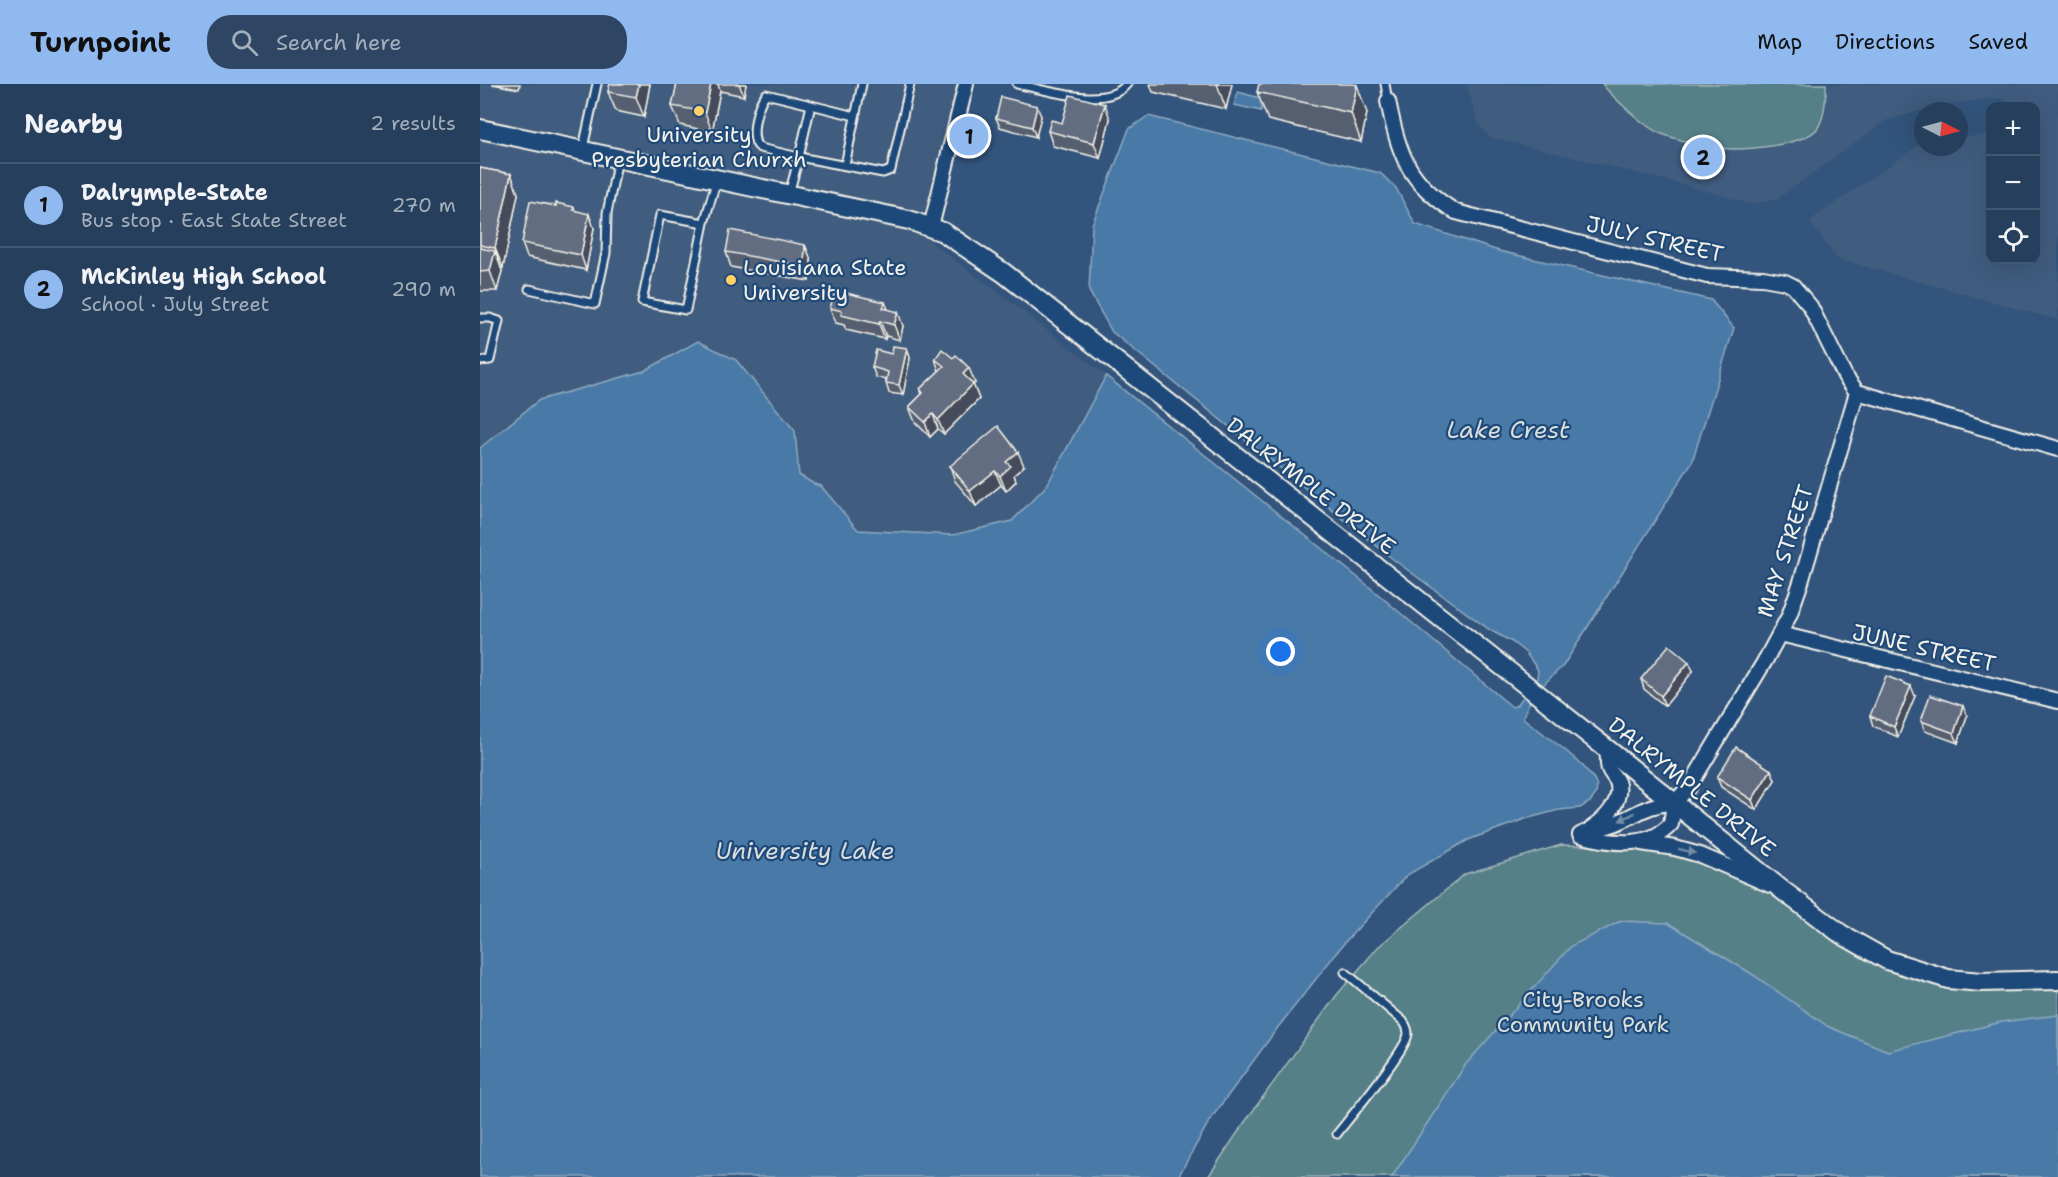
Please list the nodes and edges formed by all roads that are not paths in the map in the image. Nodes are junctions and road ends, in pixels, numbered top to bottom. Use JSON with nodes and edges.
{"nodes":[{"id":1,"x":597,"y":84,"type":"edge"},
{"id":2,"x":862,"y":84,"type":"edge"},
{"id":3,"x":910,"y":84,"type":"edge"},
{"id":4,"x":966,"y":84,"type":"edge"},
{"id":5,"x":1017,"y":84,"type":"edge"},
{"id":6,"x":1127,"y":84,"type":"edge"},
{"id":7,"x":1385,"y":84,"type":"edge"},
{"id":8,"x":1388,"y":101,"type":"joint"},
{"id":9,"x":811,"y":105,"type":"junction"},
{"id":10,"x":855,"y":116,"type":"junction"},
{"id":11,"x":480,"y":129,"type":"edge"},
{"id":12,"x":582,"y":151,"type":"junction"},
{"id":13,"x":799,"y":156,"type":"junction"},
{"id":14,"x":618,"y":159,"type":"junction"},
{"id":15,"x":845,"y":165,"type":"junction"},
{"id":16,"x":717,"y":179,"type":"junction"},
{"id":17,"x":789,"y":195,"type":"junction"},
{"id":18,"x":704,"y":223,"type":"junction"},
{"id":19,"x":931,"y":227,"type":"junction"},
{"id":20,"x":529,"y":289,"type":"dead end"},
{"id":21,"x":480,"y":318,"type":"edge"},
{"id":22,"x":480,"y":361,"type":"edge"},
{"id":23,"x":1857,"y":392,"type":"junction"},
{"id":24,"x":2058,"y":449,"type":"edge"},
{"id":25,"x":1780,"y":634,"type":"junction"},
{"id":26,"x":2058,"y":701,"type":"edge"},
{"id":27,"x":1608,"y":750,"type":"junction"},
{"id":28,"x":1674,"y":803,"type":"junction"},
{"id":29,"x":1589,"y":830,"type":"junction"},
{"id":30,"x":1630,"y":842,"type":"junction"},
{"id":31,"x":1782,"y":890,"type":"junction"},
{"id":32,"x":1346,"y":972,"type":"dead end"},
{"id":33,"x":2058,"y":980,"type":"edge"},
{"id":34,"x":1337,"y":1134,"type":"dead end"}],
"edges":[{"from":1,"to":12,"type":"lane"},
{"from":2,"to":10,"type":"lane"},
{"from":3,"to":15,"type":"lane"},
{"from":4,"to":19,"type":"street"},
{"from":5,"to":6,"type":"lane"},
{"from":7,"to":8,"type":"lane"},
{"from":8,"to":23,"type":"street","name":"JULY STREET"},
{"from":9,"to":10,"type":"lane"},
{"from":9,"to":13,"type":"lane"},
{"from":9,"to":13,"type":"lane"},
{"from":10,"to":15,"type":"lane"},
{"from":11,"to":12,"type":"street","name":"DALRYMPLE DRIVE"},
{"from":12,"to":14,"type":"street","name":"DALRYMPLE DRIVE"},
{"from":13,"to":15,"type":"lane"},
{"from":13,"to":17,"type":"lane"},
{"from":14,"to":16,"type":"street","name":"DALRYMPLE DRIVE"},
{"from":14,"to":20,"type":"lane"},
{"from":16,"to":17,"type":"street","name":"DALRYMPLE DRIVE"},
{"from":16,"to":18,"type":"lane"},
{"from":17,"to":19,"type":"street","name":"DALRYMPLE DRIVE"},
{"from":18,"to":18,"type":"lane"},
{"from":19,"to":27,"type":"street","name":"DALRYMPLE DRIVE"},
{"from":21,"to":22,"type":"lane"},
{"from":23,"to":24,"type":"street"},
{"from":23,"to":25,"type":"street","name":"MAY STREET"},
{"from":25,"to":26,"type":"street","name":"JUNE STREET"},
{"from":25,"to":28,"type":"street","name":"MAY STREET"},
{"from":27,"to":28,"type":"street","name":"DALRYMPLE DRIVE"},
{"from":27,"to":29,"type":"street"},
{"from":28,"to":29,"type":"street","one_way":true},
{"from":28,"to":30,"type":"street","name":"MAY STREET"},
{"from":28,"to":31,"type":"street","name":"DALRYMPLE DRIVE"},
{"from":29,"to":30,"type":"street","name":"MAY STREET"},
{"from":30,"to":31,"type":"street","one_way":true},
{"from":31,"to":33,"type":"street","name":"DALRYMPLE DRIVE"},
{"from":32,"to":34,"type":"lane"}]}
